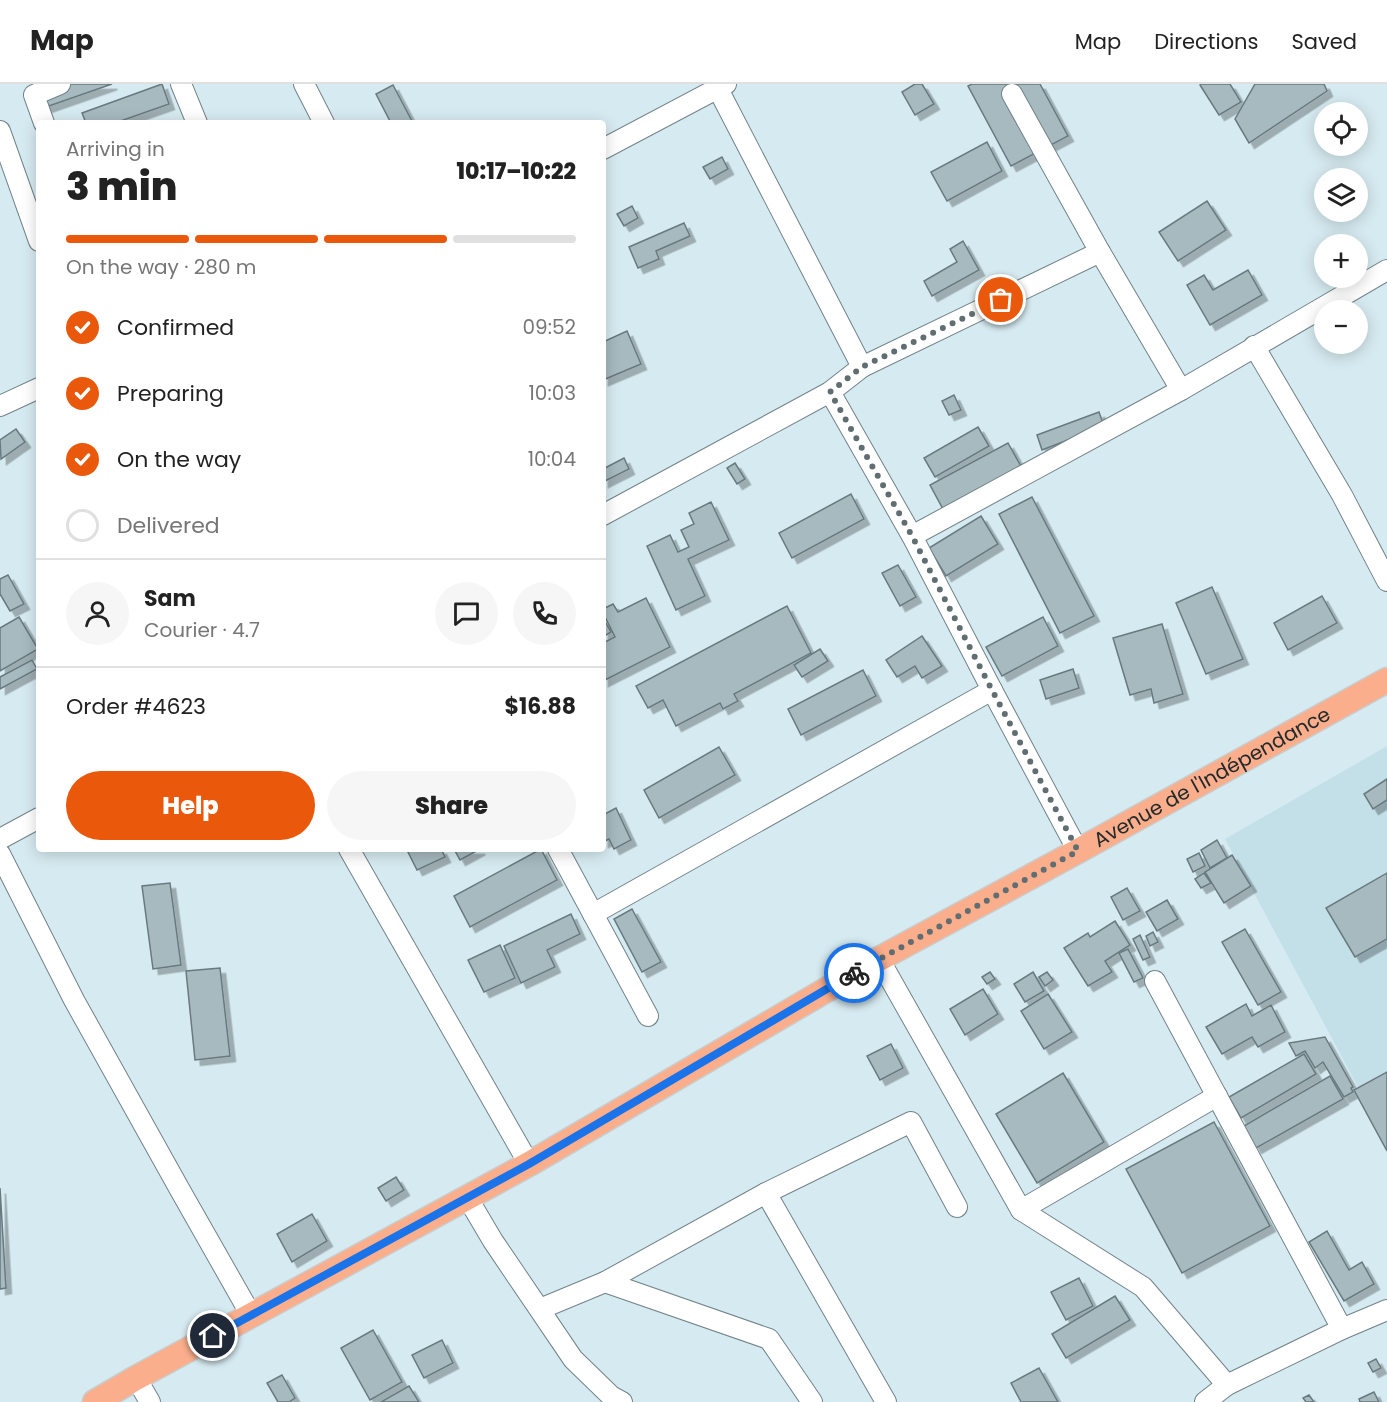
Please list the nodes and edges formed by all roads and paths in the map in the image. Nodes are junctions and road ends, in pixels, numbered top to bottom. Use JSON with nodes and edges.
{"nodes":[{"id":1,"x":60,"y":84,"type":"edge"},
{"id":2,"x":181,"y":84,"type":"edge"},
{"id":3,"x":304,"y":84,"type":"edge"},
{"id":4,"x":722,"y":86,"type":"edge"},
{"id":5,"x":1012,"y":94,"type":"dead end"},
{"id":6,"x":43,"y":120,"type":"edge"},
{"id":7,"x":197,"y":120,"type":"edge"},
{"id":8,"x":322,"y":120,"type":"edge"},
{"id":9,"x":0,"y":131,"type":"edge"},
{"id":10,"x":606,"y":147,"type":"edge"},
{"id":11,"x":36,"y":233,"type":"edge"},
{"id":12,"x":1100,"y":252,"type":"junction"},
{"id":13,"x":1387,"y":270,"type":"edge"},
{"id":14,"x":1254,"y":346,"type":"junction"},
{"id":15,"x":862,"y":367,"type":"junction"},
{"id":16,"x":36,"y":389,"type":"edge"},
{"id":17,"x":1181,"y":390,"type":"junction"},
{"id":18,"x":830,"y":392,"type":"junction"},
{"id":19,"x":0,"y":406,"type":"edge"},
{"id":20,"x":606,"y":513,"type":"edge"},
{"id":21,"x":912,"y":536,"type":"junction"},
{"id":22,"x":1387,"y":581,"type":"edge"},
{"id":23,"x":1387,"y":680,"type":"edge"},
{"id":24,"x":992,"y":690,"type":"junction"},
{"id":25,"x":36,"y":820,"type":"edge"},
{"id":26,"x":0,"y":839,"type":"edge"},
{"id":27,"x":1078,"y":851,"type":"junction"},
{"id":28,"x":351,"y":852,"type":"edge"},
{"id":29,"x":560,"y":852,"type":"edge"},
{"id":30,"x":0,"y":854,"type":"edge"},
{"id":31,"x":593,"y":914,"type":"junction"},
{"id":32,"x":879,"y":959,"type":"junction"},
{"id":33,"x":1155,"y":981,"type":"dead end"},
{"id":34,"x":648,"y":1016,"type":"dead end"},
{"id":35,"x":1217,"y":1096,"type":"junction"},
{"id":36,"x":529,"y":1164,"type":"junction"},
{"id":37,"x":766,"y":1193,"type":"junction"},
{"id":38,"x":467,"y":1197,"type":"junction"},
{"id":39,"x":957,"y":1208,"type":"dead end"},
{"id":40,"x":1021,"y":1210,"type":"junction"},
{"id":41,"x":605,"y":1282,"type":"junction"},
{"id":42,"x":540,"y":1309,"type":"junction"},
{"id":43,"x":1387,"y":1310,"type":"edge"},
{"id":44,"x":251,"y":1315,"type":"junction"},
{"id":45,"x":1342,"y":1329,"type":"junction"},
{"id":46,"x":136,"y":1378,"type":"junction"},
{"id":47,"x":1227,"y":1385,"type":"junction"},
{"id":48,"x":94,"y":1402,"type":"edge"},
{"id":49,"x":150,"y":1402,"type":"edge"},
{"id":50,"x":622,"y":1402,"type":"edge"},
{"id":51,"x":812,"y":1402,"type":"edge"},
{"id":52,"x":886,"y":1402,"type":"edge"},
{"id":53,"x":1205,"y":1402,"type":"edge"}],
"edges":[{"from":1,"to":6,"type":"street"},
{"from":2,"to":7,"type":"street"},
{"from":3,"to":8,"type":"street"},
{"from":4,"to":10,"type":"street"},
{"from":4,"to":15,"type":"street"},
{"from":5,"to":12,"type":"street"},
{"from":9,"to":11,"type":"street"},
{"from":12,"to":15,"type":"street"},
{"from":12,"to":17,"type":"street"},
{"from":13,"to":14,"type":"street"},
{"from":14,"to":17,"type":"street"},
{"from":14,"to":22,"type":"street"},
{"from":15,"to":18,"type":"street"},
{"from":16,"to":19,"type":"street"},
{"from":17,"to":21,"type":"street"},
{"from":18,"to":20,"type":"street"},
{"from":18,"to":21,"type":"street"},
{"from":21,"to":24,"type":"street"},
{"from":23,"to":27,"type":"main road","name":"Avenue de l'Indépendance"},
{"from":24,"to":27,"type":"street"},
{"from":24,"to":31,"type":"street"},
{"from":25,"to":26,"type":"street"},
{"from":27,"to":32,"type":"main road","name":"Avenue de l'Indépendance"},
{"from":28,"to":36,"type":"street"},
{"from":29,"to":31,"type":"street"},
{"from":30,"to":44,"type":"street"},
{"from":31,"to":34,"type":"street"},
{"from":32,"to":36,"type":"main road","name":"Avenue de l'Indépendance"},
{"from":32,"to":40,"type":"street"},
{"from":33,"to":35,"type":"street"},
{"from":35,"to":40,"type":"street"},
{"from":35,"to":45,"type":"street"},
{"from":36,"to":38,"type":"main road","name":"Avenue de l'Indépendance"},
{"from":37,"to":39,"type":"street"},
{"from":37,"to":41,"type":"street"},
{"from":37,"to":52,"type":"street"},
{"from":38,"to":42,"type":"street"},
{"from":38,"to":44,"type":"main road","name":"Avenue de l'Indépendance"},
{"from":40,"to":47,"type":"street"},
{"from":41,"to":42,"type":"street"},
{"from":41,"to":51,"type":"street"},
{"from":42,"to":50,"type":"street"},
{"from":43,"to":45,"type":"street"},
{"from":44,"to":46,"type":"main road","name":"Avenue de l'Indépendance"},
{"from":45,"to":47,"type":"street"},
{"from":46,"to":48,"type":"main road","name":"Avenue de l'Indépendance"},
{"from":46,"to":49,"type":"street"},
{"from":47,"to":53,"type":"street"}]}
